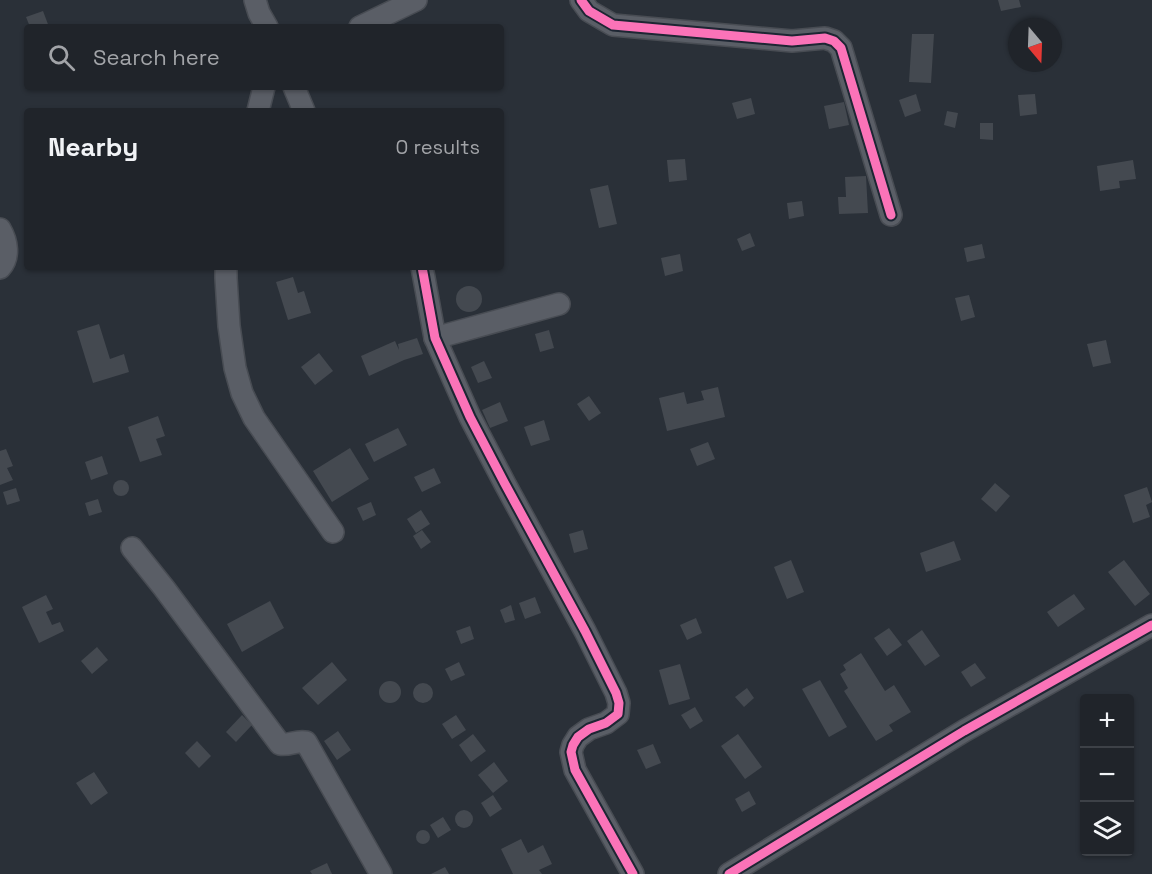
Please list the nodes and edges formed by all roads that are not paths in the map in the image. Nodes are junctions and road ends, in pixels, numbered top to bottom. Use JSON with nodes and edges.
{"nodes":[{"id":1,"x":255,"y":0,"type":"edge"},
{"id":2,"x":416,"y":0,"type":"edge"},
{"id":3,"x":581,"y":0,"type":"edge"},
{"id":4,"x":265,"y":24,"type":"edge"},
{"id":5,"x":366,"y":24,"type":"edge"},
{"id":6,"x":263,"y":90,"type":"edge"},
{"id":7,"x":295,"y":90,"type":"edge"},
{"id":8,"x":259,"y":108,"type":"edge"},
{"id":9,"x":303,"y":108,"type":"edge"},
{"id":10,"x":891,"y":215,"type":"dead end"},
{"id":11,"x":0,"y":229,"type":"edge"},
{"id":12,"x":0,"y":268,"type":"edge"},
{"id":13,"x":226,"y":270,"type":"edge"},
{"id":14,"x":423,"y":270,"type":"edge"},
{"id":15,"x":559,"y":304,"type":"dead end"},
{"id":16,"x":435,"y":338,"type":"junction"},
{"id":17,"x":333,"y":532,"type":"dead end"},
{"id":18,"x":132,"y":548,"type":"dead end"},
{"id":19,"x":1152,"y":625,"type":"edge"},
{"id":20,"x":381,"y":874,"type":"edge"},
{"id":21,"x":633,"y":874,"type":"edge"},
{"id":22,"x":729,"y":874,"type":"edge"}],
"edges":[{"from":1,"to":4,"type":"street"},
{"from":2,"to":5,"type":"street"},
{"from":3,"to":10,"type":"street"},
{"from":6,"to":8,"type":"street"},
{"from":7,"to":9,"type":"street"},
{"from":11,"to":12,"type":"street"},
{"from":13,"to":17,"type":"street"},
{"from":14,"to":16,"type":"street"},
{"from":15,"to":16,"type":"street"},
{"from":16,"to":21,"type":"street"},
{"from":18,"to":20,"type":"street"},
{"from":19,"to":22,"type":"street"}]}
